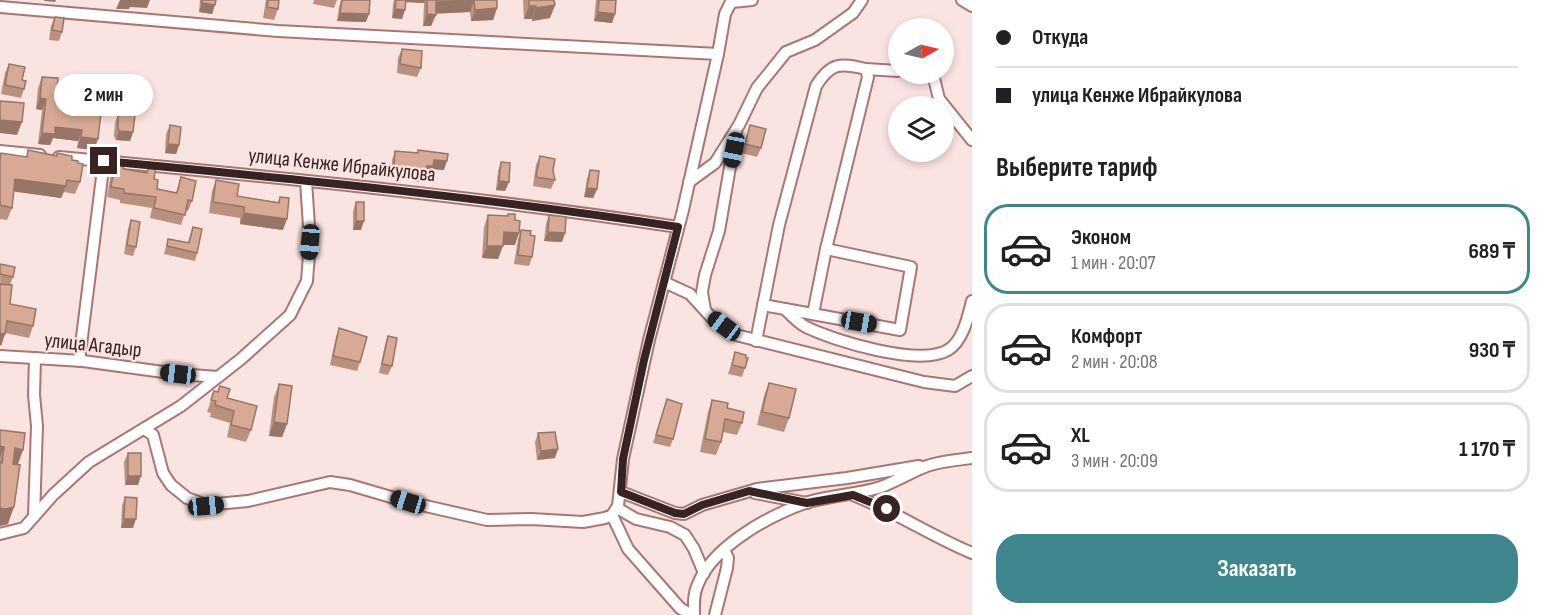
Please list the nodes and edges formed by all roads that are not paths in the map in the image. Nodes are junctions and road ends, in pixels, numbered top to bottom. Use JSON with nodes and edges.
{"nodes":[{"id":1,"x":752,"y":0,"type":"edge"},
{"id":2,"x":862,"y":0,"type":"edge"},
{"id":3,"x":962,"y":0,"type":"edge"},
{"id":4,"x":732,"y":1,"type":"edge"},
{"id":5,"x":972,"y":6,"type":"edge"},
{"id":6,"x":0,"y":7,"type":"edge"},
{"id":7,"x":718,"y":54,"type":"junction"},
{"id":8,"x":866,"y":69,"type":"junction"},
{"id":9,"x":888,"y":70,"type":"edge"},
{"id":10,"x":935,"y":84,"type":"edge"},
{"id":11,"x":737,"y":129,"type":"junction"},
{"id":12,"x":972,"y":140,"type":"edge"},
{"id":13,"x":0,"y":151,"type":"edge"},
{"id":14,"x":104,"y":161,"type":"junction"},
{"id":15,"x":306,"y":181,"type":"junction"},
{"id":16,"x":689,"y":182,"type":"junction"},
{"id":17,"x":678,"y":227,"type":"junction"},
{"id":18,"x":826,"y":249,"type":"junction"},
{"id":19,"x":664,"y":282,"type":"junction"},
{"id":20,"x":972,"y":301,"type":"edge"},
{"id":21,"x":763,"y":305,"type":"junction"},
{"id":22,"x":784,"y":309,"type":"junction"},
{"id":23,"x":705,"y":310,"type":"junction"},
{"id":24,"x":813,"y":314,"type":"junction"},
{"id":25,"x":756,"y":341,"type":"junction"},
{"id":26,"x":0,"y":356,"type":"edge"},
{"id":27,"x":35,"y":358,"type":"junction"},
{"id":28,"x":79,"y":361,"type":"junction"},
{"id":29,"x":972,"y":376,"type":"edge"},
{"id":30,"x":218,"y":377,"type":"junction"},
{"id":31,"x":144,"y":429,"type":"junction"},
{"id":32,"x":972,"y":458,"type":"edge"},
{"id":33,"x":929,"y":465,"type":"junction"},
{"id":34,"x":749,"y":491,"type":"junction"},
{"id":35,"x":621,"y":492,"type":"junction"},
{"id":36,"x":853,"y":495,"type":"junction"},
{"id":37,"x":807,"y":503,"type":"junction"},
{"id":38,"x":615,"y":512,"type":"junction"},
{"id":39,"x":684,"y":514,"type":"junction"},
{"id":40,"x":34,"y":516,"type":"junction"},
{"id":41,"x":0,"y":534,"type":"edge"},
{"id":42,"x":685,"y":535,"type":"junction"},
{"id":43,"x":724,"y":550,"type":"junction"},
{"id":44,"x":972,"y":552,"type":"edge"},
{"id":45,"x":704,"y":573,"type":"junction"},
{"id":46,"x":693,"y":615,"type":"edge"},
{"id":47,"x":715,"y":615,"type":"edge"}],
"edges":[{"from":1,"to":4,"type":"street"},
{"from":2,"to":11,"type":"street"},
{"from":3,"to":5,"type":"street"},
{"from":4,"to":7,"type":"street"},
{"from":6,"to":7,"type":"street"},
{"from":7,"to":16,"type":"street"},
{"from":8,"to":9,"type":"street"},
{"from":8,"to":18,"type":"street"},
{"from":8,"to":21,"type":"street"},
{"from":10,"to":12,"type":"street"},
{"from":11,"to":16,"type":"street"},
{"from":11,"to":23,"type":"street"},
{"from":13,"to":14,"type":"street","name":"улица Кенже Ибрайкулова"},
{"from":14,"to":15,"type":"street","name":"улица Кенже Ибрайкулова"},
{"from":14,"to":28,"type":"street"},
{"from":15,"to":17,"type":"street","name":"улица Кенже Ибрайкулова"},
{"from":15,"to":30,"type":"street"},
{"from":16,"to":17,"type":"street"},
{"from":17,"to":19,"type":"street"},
{"from":18,"to":24,"type":"street"},
{"from":18,"to":24,"type":"street"},
{"from":19,"to":23,"type":"street"},
{"from":19,"to":35,"type":"street"},
{"from":20,"to":22,"type":"street"},
{"from":21,"to":22,"type":"street"},
{"from":21,"to":25,"type":"street"},
{"from":22,"to":24,"type":"street"},
{"from":23,"to":25,"type":"street"},
{"from":25,"to":29,"type":"street"},
{"from":26,"to":27,"type":"street","name":"улица Агадыр"},
{"from":27,"to":28,"type":"street","name":"улица Агадыр"},
{"from":27,"to":40,"type":"street"},
{"from":28,"to":30,"type":"street","name":"улица Агадыр"},
{"from":30,"to":31,"type":"street"},
{"from":31,"to":38,"type":"street"},
{"from":31,"to":40,"type":"street"},
{"from":32,"to":33,"type":"street"},
{"from":33,"to":34,"type":"street"},
{"from":33,"to":36,"type":"street"},
{"from":34,"to":37,"type":"street"},
{"from":34,"to":39,"type":"street"},
{"from":35,"to":38,"type":"street"},
{"from":35,"to":39,"type":"street"},
{"from":36,"to":37,"type":"street"},
{"from":36,"to":44,"type":"street"},
{"from":37,"to":43,"type":"street"},
{"from":38,"to":42,"type":"street"},
{"from":38,"to":46,"type":"street"},
{"from":39,"to":42,"type":"street"},
{"from":40,"to":41,"type":"street"},
{"from":42,"to":45,"type":"street"},
{"from":43,"to":45,"type":"street"},
{"from":43,"to":47,"type":"street"},
{"from":45,"to":46,"type":"street"}]}
